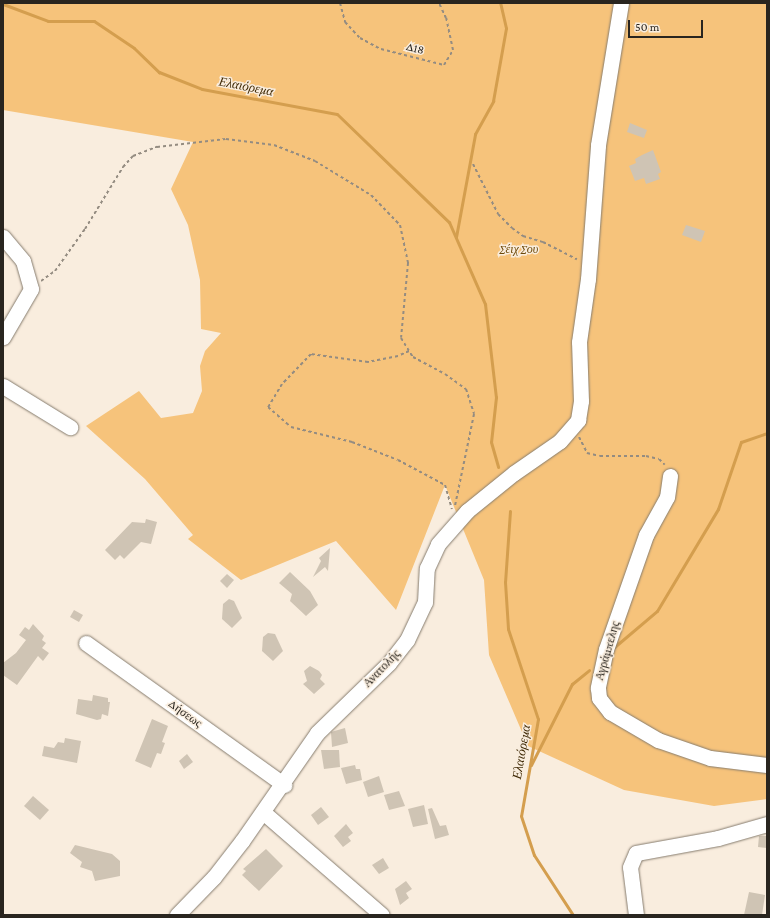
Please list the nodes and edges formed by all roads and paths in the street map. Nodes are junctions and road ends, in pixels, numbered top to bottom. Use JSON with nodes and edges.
{"nodes":[{"id":1,"x":340,"y":3,"type":"edge"},
{"id":2,"x":440,"y":3,"type":"edge"},
{"id":3,"x":622,"y":3,"type":"edge"},
{"id":4,"x":473,"y":164,"type":"dead end"},
{"id":5,"x":3,"y":237,"type":"edge"},
{"id":6,"x":589,"y":265,"type":"junction"},
{"id":7,"x":31,"y":289,"type":"junction"},
{"id":8,"x":3,"y":337,"type":"edge"},
{"id":9,"x":409,"y":351,"type":"junction"},
{"id":10,"x":3,"y":386,"type":"edge"},
{"id":11,"x":70,"y":427,"type":"dead end"},
{"id":12,"x":574,"y":427,"type":"junction"},
{"id":13,"x":670,"y":476,"type":"joint"},
{"id":14,"x":86,"y":643,"type":"dead end"},
{"id":15,"x":767,"y":765,"type":"edge"},
{"id":16,"x":284,"y":785,"type":"junction"},
{"id":17,"x":263,"y":812,"type":"junction"},
{"id":18,"x":767,"y":824,"type":"edge"},
{"id":19,"x":177,"y":915,"type":"edge"},
{"id":20,"x":382,"y":915,"type":"edge"},
{"id":21,"x":636,"y":915,"type":"edge"}],
"edges":[{"from":1,"to":2,"type":"path","name":"Δ18"},
{"from":3,"to":6,"type":"street"},
{"from":4,"to":6,"type":"path"},
{"from":5,"to":7,"type":"street"},
{"from":6,"to":12,"type":"street"},
{"from":7,"to":8,"type":"street"},
{"from":7,"to":9,"type":"path"},
{"from":9,"to":9,"type":"path"},
{"from":10,"to":11,"type":"street"},
{"from":12,"to":13,"type":"path"},
{"from":12,"to":16,"type":"street","name":"Ανατολής"},
{"from":13,"to":15,"type":"street","name":"Αγράμπελης"},
{"from":14,"to":16,"type":"street","name":"Δήσεως"},
{"from":16,"to":17,"type":"street","name":"Ανατολής"},
{"from":17,"to":19,"type":"street","name":"Ανατολής"},
{"from":17,"to":20,"type":"street"},
{"from":18,"to":21,"type":"street"}]}
